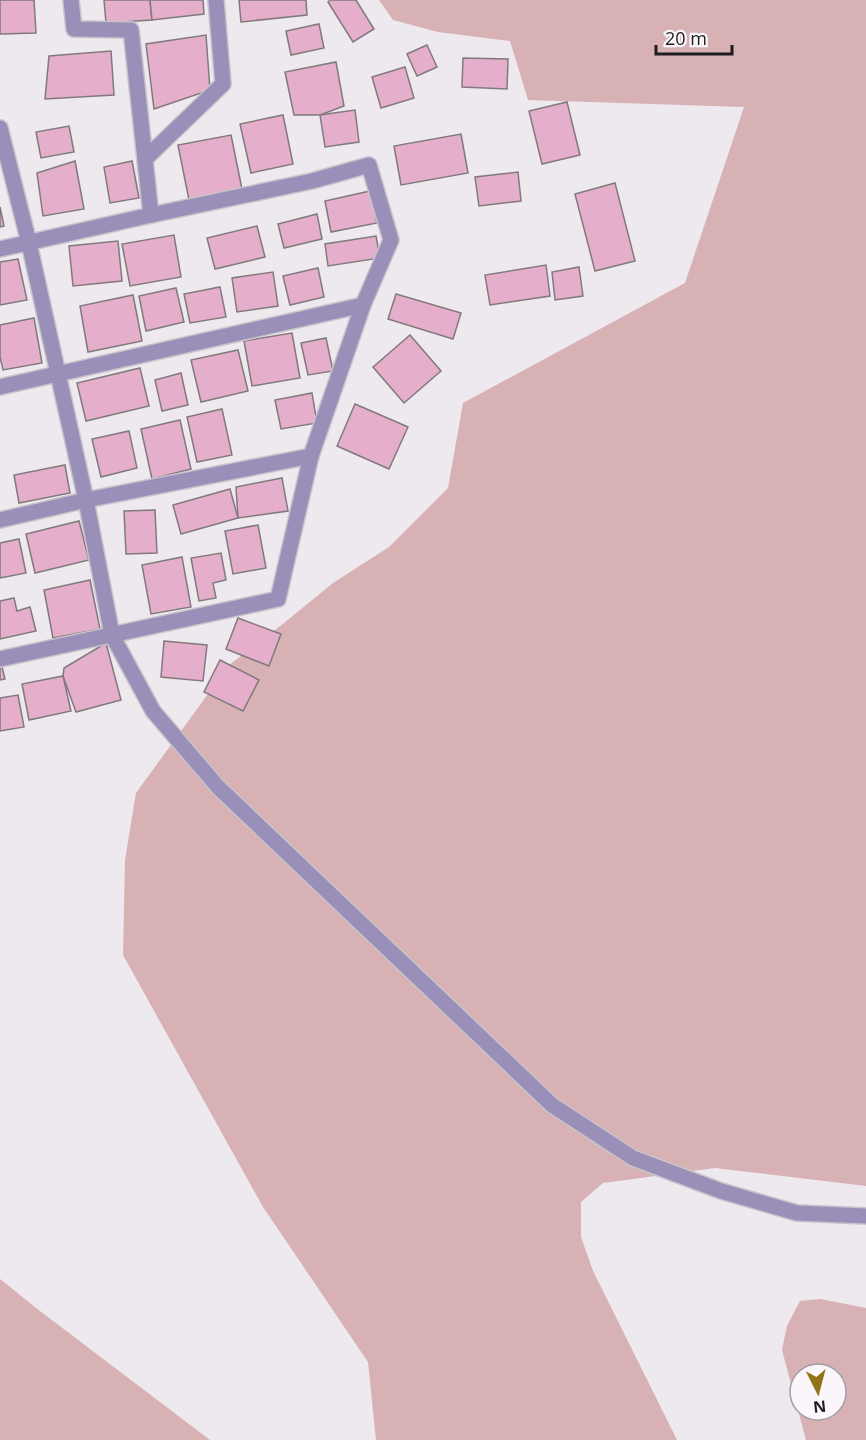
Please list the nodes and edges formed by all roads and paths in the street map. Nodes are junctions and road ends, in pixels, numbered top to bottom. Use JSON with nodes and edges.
{"nodes":[{"id":1,"x":71,"y":0,"type":"edge"},
{"id":2,"x":216,"y":0,"type":"edge"},
{"id":3,"x":0,"y":128,"type":"edge"},
{"id":4,"x":145,"y":159,"type":"junction"},
{"id":5,"x":151,"y":215,"type":"junction"},
{"id":6,"x":29,"y":243,"type":"junction"},
{"id":7,"x":0,"y":249,"type":"edge"},
{"id":8,"x":363,"y":305,"type":"junction"},
{"id":9,"x":58,"y":374,"type":"junction"},
{"id":10,"x":0,"y":387,"type":"edge"},
{"id":11,"x":311,"y":456,"type":"junction"},
{"id":12,"x":86,"y":500,"type":"junction"},
{"id":13,"x":0,"y":520,"type":"edge"},
{"id":14,"x":112,"y":635,"type":"junction"},
{"id":15,"x":0,"y":659,"type":"edge"},
{"id":16,"x":866,"y":1216,"type":"edge"}],
"edges":[{"from":1,"to":4,"type":"street"},
{"from":2,"to":4,"type":"street"},
{"from":3,"to":6,"type":"street"},
{"from":4,"to":5,"type":"street"},
{"from":5,"to":6,"type":"street"},
{"from":5,"to":8,"type":"street"},
{"from":6,"to":7,"type":"street"},
{"from":6,"to":9,"type":"street"},
{"from":8,"to":9,"type":"street"},
{"from":8,"to":11,"type":"street"},
{"from":9,"to":10,"type":"street"},
{"from":9,"to":12,"type":"street"},
{"from":11,"to":12,"type":"street"},
{"from":11,"to":14,"type":"street"},
{"from":12,"to":13,"type":"street"},
{"from":12,"to":14,"type":"street"},
{"from":14,"to":15,"type":"street"},
{"from":14,"to":16,"type":"street"}]}
